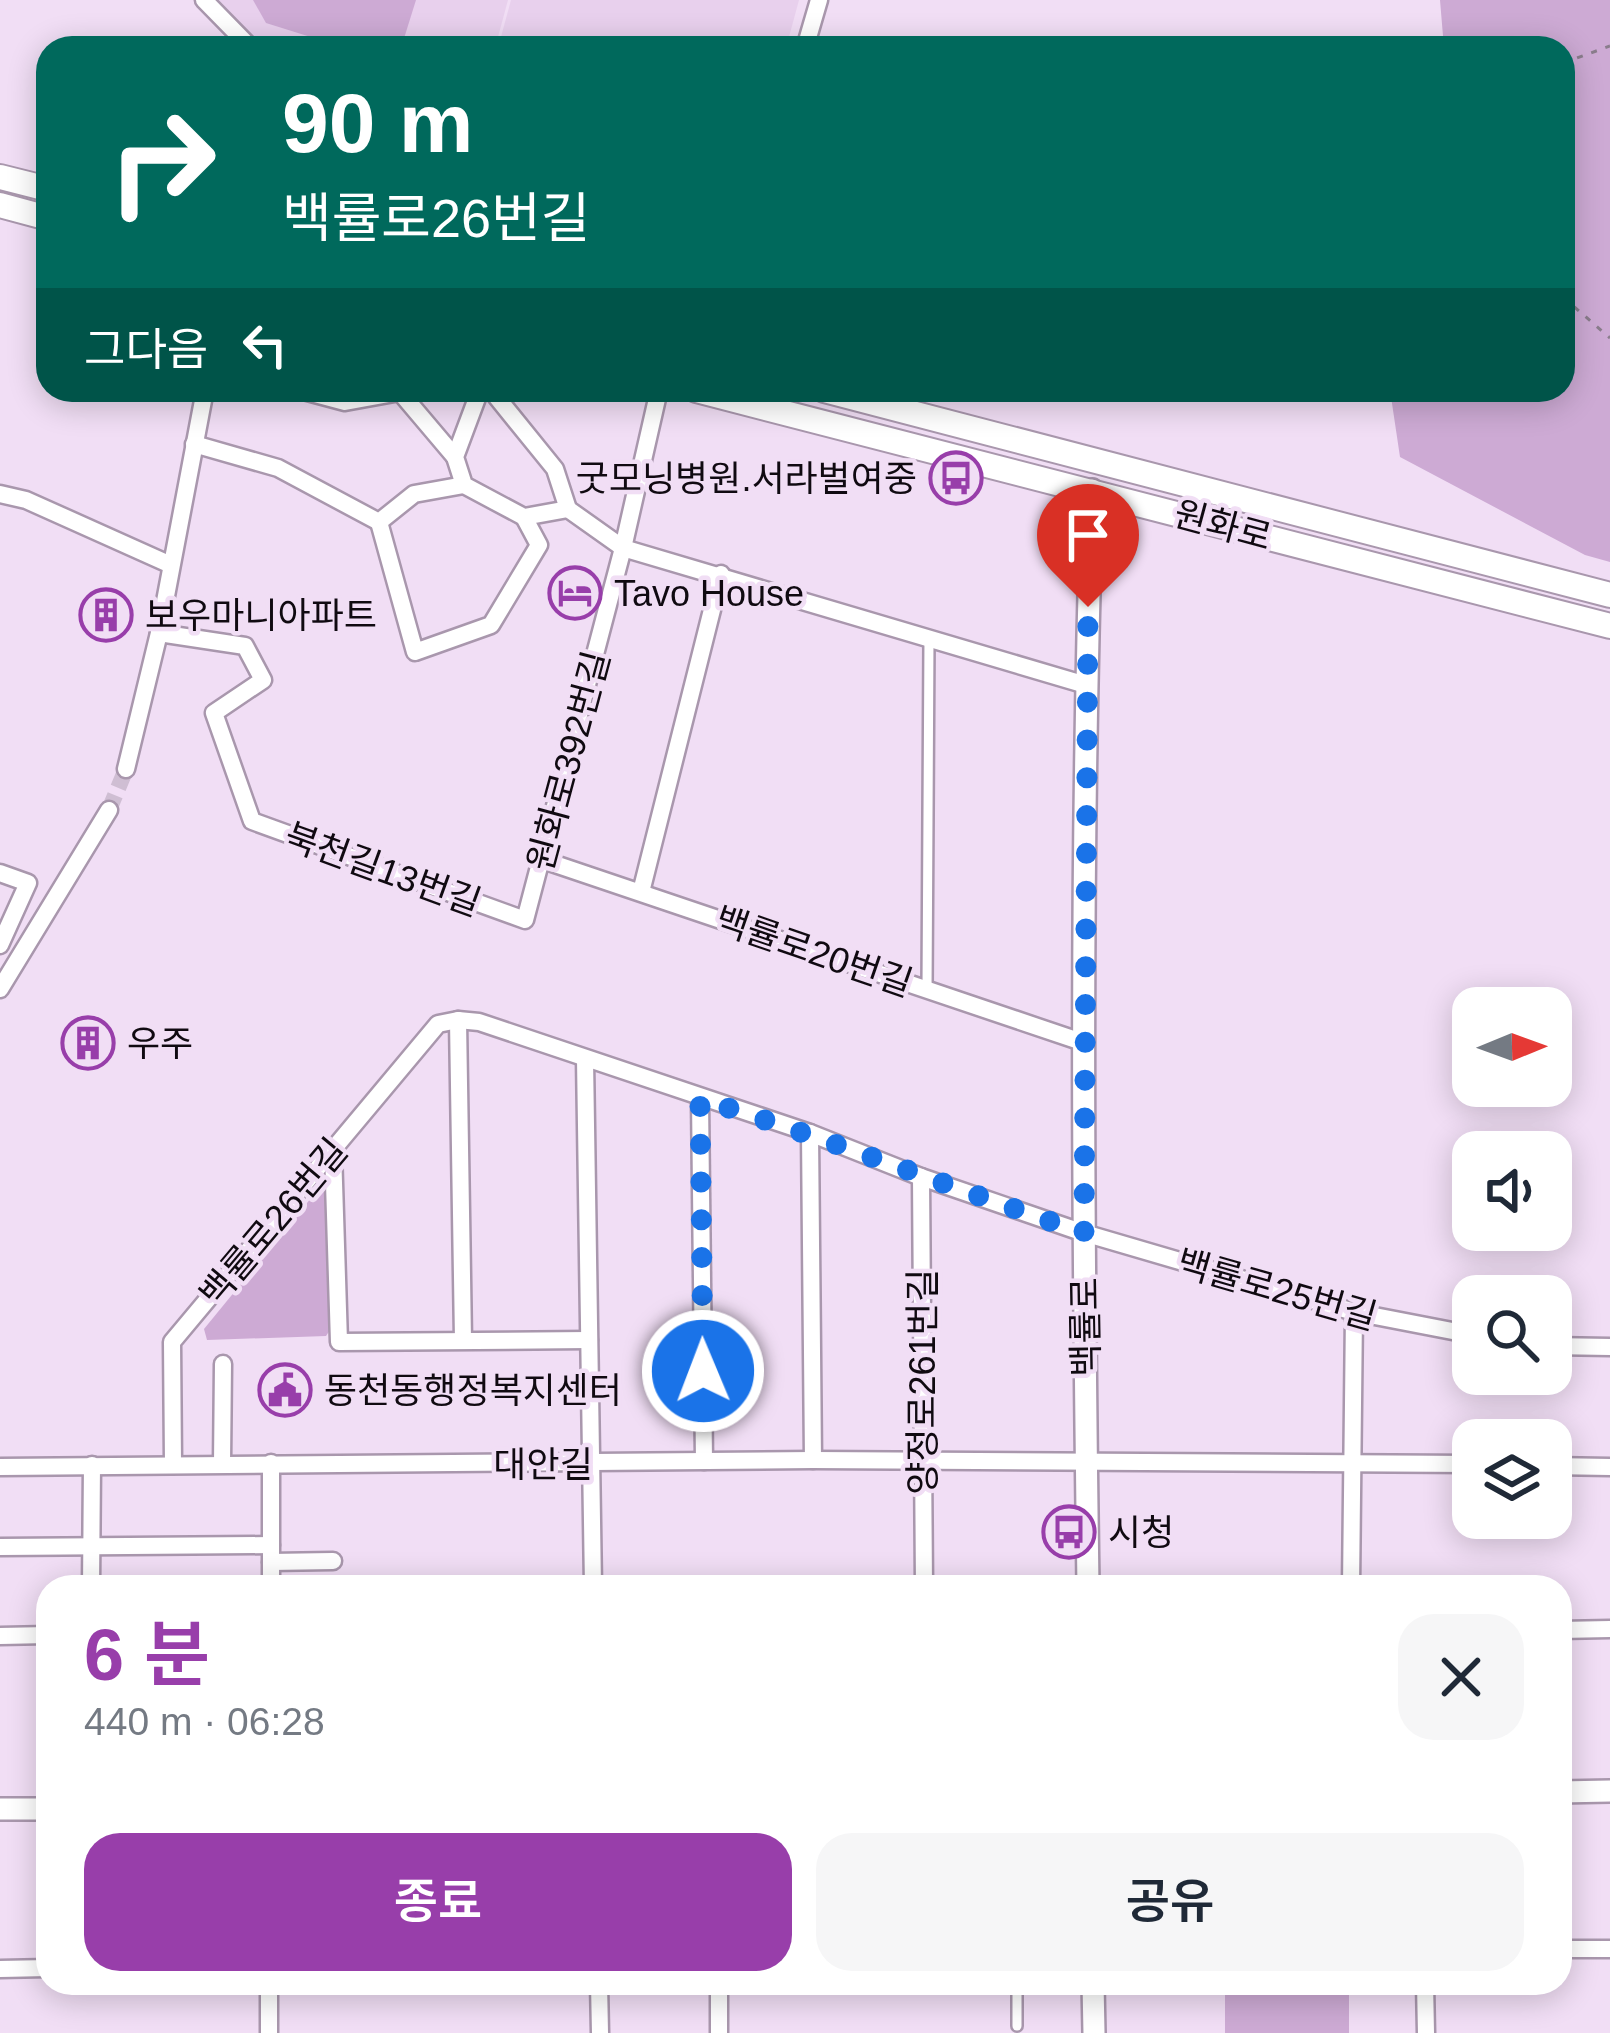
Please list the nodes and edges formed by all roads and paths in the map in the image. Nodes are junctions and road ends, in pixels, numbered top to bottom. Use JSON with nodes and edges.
{"nodes":[{"id":1,"x":204,"y":0,"type":"edge"},
{"id":2,"x":819,"y":0,"type":"edge"},
{"id":3,"x":239,"y":36,"type":"edge"},
{"id":4,"x":808,"y":36,"type":"edge"},
{"id":5,"x":1610,"y":46,"type":"edge"},
{"id":6,"x":1575,"y":59,"type":"edge"},
{"id":7,"x":0,"y":177,"type":"edge"},
{"id":8,"x":36,"y":186,"type":"edge"},
{"id":9,"x":0,"y":205,"type":"edge"},
{"id":10,"x":36,"y":215,"type":"edge"},
{"id":11,"x":1575,"y":307,"type":"edge"},
{"id":12,"x":1610,"y":338,"type":"edge"},
{"id":13,"x":203,"y":402,"type":"edge"},
{"id":14,"x":408,"y":402,"type":"edge"},
{"id":15,"x":476,"y":402,"type":"edge"},
{"id":16,"x":501,"y":402,"type":"edge"},
{"id":17,"x":655,"y":402,"type":"edge"},
{"id":18,"x":744,"y":402,"type":"edge"},
{"id":19,"x":870,"y":402,"type":"edge"},
{"id":20,"x":194,"y":443,"type":"junction"},
{"id":21,"x":455,"y":457,"type":"junction"},
{"id":22,"x":1094,"y":460,"type":"junction"},
{"id":23,"x":464,"y":484,"type":"junction"},
{"id":24,"x":1092,"y":490,"type":"junction"},
{"id":25,"x":0,"y":494,"type":"edge"},
{"id":26,"x":568,"y":509,"type":"junction"},
{"id":27,"x":524,"y":517,"type":"junction"},
{"id":28,"x":380,"y":522,"type":"junction"},
{"id":29,"x":622,"y":548,"type":"junction"},
{"id":30,"x":171,"y":566,"type":"junction"},
{"id":31,"x":721,"y":574,"type":"junction"},
{"id":32,"x":1610,"y":596,"type":"edge"},
{"id":33,"x":1610,"y":626,"type":"edge"},
{"id":34,"x":159,"y":633,"type":"junction"},
{"id":35,"x":929,"y":638,"type":"junction"},
{"id":36,"x":1086,"y":686,"type":"junction"},
{"id":37,"x":126,"y":769,"type":"tunnel mouth"},
{"id":38,"x":109,"y":810,"type":"tunnel mouth"},
{"id":39,"x":543,"y":860,"type":"junction"},
{"id":40,"x":0,"y":873,"type":"edge"},
{"id":41,"x":641,"y":892,"type":"junction"},
{"id":42,"x":525,"y":920,"type":"joint"},
{"id":43,"x":0,"y":945,"type":"edge"},
{"id":44,"x":1,"y":989,"type":"edge"},
{"id":45,"x":927,"y":990,"type":"junction"},
{"id":46,"x":458,"y":1020,"type":"junction"},
{"id":47,"x":1084,"y":1043,"type":"junction"},
{"id":48,"x":585,"y":1059,"type":"junction"},
{"id":49,"x":700,"y":1099,"type":"junction"},
{"id":50,"x":810,"y":1132,"type":"junction"},
{"id":51,"x":333,"y":1150,"type":"junction"},
{"id":52,"x":921,"y":1178,"type":"junction"},
{"id":53,"x":1084,"y":1233,"type":"junction"},
{"id":54,"x":1354,"y":1312,"type":"junction"},
{"id":55,"x":1452,"y":1331,"type":"edge"},
{"id":56,"x":463,"y":1340,"type":"junction"},
{"id":57,"x":589,"y":1340,"type":"junction"},
{"id":58,"x":1572,"y":1346,"type":"edge"},
{"id":59,"x":1610,"y":1347,"type":"edge"},
{"id":60,"x":223,"y":1364,"type":"dead end"},
{"id":61,"x":812,"y":1460,"type":"junction"},
{"id":62,"x":1352,"y":1460,"type":"junction"},
{"id":63,"x":704,"y":1461,"type":"junction"},
{"id":64,"x":923,"y":1462,"type":"junction"},
{"id":65,"x":1087,"y":1462,"type":"junction"},
{"id":66,"x":1452,"y":1462,"type":"edge"},
{"id":67,"x":173,"y":1463,"type":"junction"},
{"id":68,"x":222,"y":1463,"type":"junction"},
{"id":69,"x":271,"y":1463,"type":"junction"},
{"id":70,"x":92,"y":1465,"type":"junction"},
{"id":71,"x":591,"y":1465,"type":"junction"},
{"id":72,"x":1572,"y":1466,"type":"edge"},
{"id":73,"x":0,"y":1467,"type":"edge"},
{"id":74,"x":1610,"y":1467,"type":"edge"},
{"id":75,"x":0,"y":1547,"type":"edge"},
{"id":76,"x":92,"y":1548,"type":"junction"},
{"id":77,"x":271,"y":1554,"type":"junction"},
{"id":78,"x":333,"y":1561,"type":"dead end"},
{"id":79,"x":92,"y":1575,"type":"edge"},
{"id":80,"x":271,"y":1575,"type":"edge"},
{"id":81,"x":593,"y":1575,"type":"edge"},
{"id":82,"x":924,"y":1575,"type":"edge"},
{"id":83,"x":1088,"y":1575,"type":"edge"},
{"id":84,"x":1352,"y":1575,"type":"edge"},
{"id":85,"x":1610,"y":1629,"type":"edge"},
{"id":86,"x":1572,"y":1630,"type":"edge"},
{"id":87,"x":36,"y":1635,"type":"edge"},
{"id":88,"x":0,"y":1636,"type":"edge"},
{"id":89,"x":1572,"y":1792,"type":"edge"},
{"id":90,"x":1610,"y":1792,"type":"edge"},
{"id":91,"x":0,"y":1809,"type":"edge"},
{"id":92,"x":36,"y":1809,"type":"edge"},
{"id":93,"x":1572,"y":1949,"type":"edge"},
{"id":94,"x":1610,"y":1949,"type":"edge"},
{"id":95,"x":36,"y":1968,"type":"edge"},
{"id":96,"x":0,"y":1970,"type":"edge"},
{"id":97,"x":268,"y":1995,"type":"edge"},
{"id":98,"x":599,"y":1995,"type":"edge"},
{"id":99,"x":718,"y":1995,"type":"edge"},
{"id":100,"x":1017,"y":1995,"type":"edge"},
{"id":101,"x":1094,"y":1995,"type":"edge"},
{"id":102,"x":1425,"y":1995,"type":"edge"},
{"id":103,"x":1018,"y":2026,"type":"dead end"},
{"id":104,"x":269,"y":2033,"type":"edge"},
{"id":105,"x":600,"y":2033,"type":"edge"},
{"id":106,"x":719,"y":2033,"type":"edge"},
{"id":107,"x":1094,"y":2033,"type":"edge"},
{"id":108,"x":1426,"y":2033,"type":"edge"}],
"edges":[{"from":1,"to":3,"type":"street"},
{"from":2,"to":4,"type":"street"},
{"from":5,"to":6,"type":"path"},
{"from":7,"to":8,"type":"main road"},
{"from":9,"to":10,"type":"main road"},
{"from":11,"to":12,"type":"path"},
{"from":13,"to":20,"type":"street"},
{"from":14,"to":21,"type":"street"},
{"from":15,"to":21,"type":"street"},
{"from":16,"to":26,"type":"street"},
{"from":17,"to":29,"type":"street","name":"원화로392번길"},
{"from":18,"to":24,"type":"main road","name":"원화로"},
{"from":19,"to":22,"type":"main road","name":"원화로"},
{"from":20,"to":28,"type":"street"},
{"from":20,"to":30,"type":"street"},
{"from":21,"to":23,"type":"street"},
{"from":22,"to":24,"type":"main road"},
{"from":22,"to":32,"type":"main road","name":"원화로"},
{"from":23,"to":27,"type":"street"},
{"from":23,"to":28,"type":"street"},
{"from":24,"to":33,"type":"main road","name":"원화로"},
{"from":24,"to":36,"type":"street","name":"백률로"},
{"from":25,"to":30,"type":"street"},
{"from":26,"to":27,"type":"street"},
{"from":26,"to":29,"type":"street"},
{"from":27,"to":28,"type":"street"},
{"from":29,"to":31,"type":"street"},
{"from":29,"to":39,"type":"street","name":"원화로392번길"},
{"from":30,"to":34,"type":"street"},
{"from":31,"to":35,"type":"street"},
{"from":31,"to":41,"type":"street"},
{"from":34,"to":37,"type":"street"},
{"from":34,"to":42,"type":"street","name":"북천길13번길"},
{"from":35,"to":36,"type":"street"},
{"from":35,"to":45,"type":"lane"},
{"from":36,"to":47,"type":"street","name":"백률로"},
{"from":38,"to":44,"type":"street"},
{"from":39,"to":41,"type":"street","name":"백률로20번길"},
{"from":39,"to":42,"type":"street","name":"원화로392번길"},
{"from":40,"to":43,"type":"street"},
{"from":41,"to":45,"type":"street","name":"백률로20번길"},
{"from":45,"to":47,"type":"street","name":"백률로20번길"},
{"from":46,"to":48,"type":"street"},
{"from":46,"to":51,"type":"street","name":"백률로26번길"},
{"from":46,"to":56,"type":"street"},
{"from":47,"to":53,"type":"street","name":"백률로"},
{"from":48,"to":49,"type":"street"},
{"from":48,"to":57,"type":"street"},
{"from":49,"to":50,"type":"street"},
{"from":49,"to":63,"type":"street"},
{"from":50,"to":52,"type":"street"},
{"from":50,"to":61,"type":"street"},
{"from":51,"to":56,"type":"street"},
{"from":51,"to":67,"type":"street","name":"백률로26번길"},
{"from":52,"to":53,"type":"street"},
{"from":52,"to":64,"type":"street","name":"양정로261번길"},
{"from":53,"to":54,"type":"street","name":"백률로25번길"},
{"from":53,"to":65,"type":"street","name":"백률로"},
{"from":54,"to":55,"type":"street","name":"백률로25번길"},
{"from":54,"to":62,"type":"street"},
{"from":56,"to":57,"type":"street"},
{"from":57,"to":71,"type":"street"},
{"from":58,"to":59,"type":"street"},
{"from":60,"to":68,"type":"street"},
{"from":61,"to":63,"type":"street","name":"대안길"},
{"from":61,"to":64,"type":"street","name":"대안길"},
{"from":62,"to":65,"type":"street","name":"대안길"},
{"from":62,"to":66,"type":"street","name":"대안길"},
{"from":62,"to":84,"type":"street"},
{"from":63,"to":71,"type":"street","name":"대안길"},
{"from":64,"to":65,"type":"street","name":"대안길"},
{"from":64,"to":82,"type":"street","name":"양정로261번길"},
{"from":65,"to":83,"type":"street","name":"백률로"},
{"from":67,"to":68,"type":"street","name":"대안길"},
{"from":67,"to":70,"type":"street","name":"대안길"},
{"from":68,"to":69,"type":"street","name":"대안길"},
{"from":69,"to":71,"type":"street","name":"대안길"},
{"from":69,"to":77,"type":"street"},
{"from":70,"to":73,"type":"street","name":"대안길"},
{"from":70,"to":76,"type":"street"},
{"from":71,"to":81,"type":"street"},
{"from":72,"to":74,"type":"street"},
{"from":75,"to":76,"type":"street"},
{"from":76,"to":77,"type":"street"},
{"from":76,"to":79,"type":"street"},
{"from":77,"to":78,"type":"street"},
{"from":77,"to":80,"type":"street"},
{"from":85,"to":86,"type":"street"},
{"from":87,"to":88,"type":"street"},
{"from":89,"to":90,"type":"street"},
{"from":91,"to":92,"type":"street"},
{"from":93,"to":94,"type":"street"},
{"from":95,"to":96,"type":"street"},
{"from":97,"to":104,"type":"street"},
{"from":98,"to":105,"type":"street"},
{"from":99,"to":106,"type":"street"},
{"from":100,"to":103,"type":"lane"},
{"from":101,"to":107,"type":"street"},
{"from":102,"to":108,"type":"street"}]}
